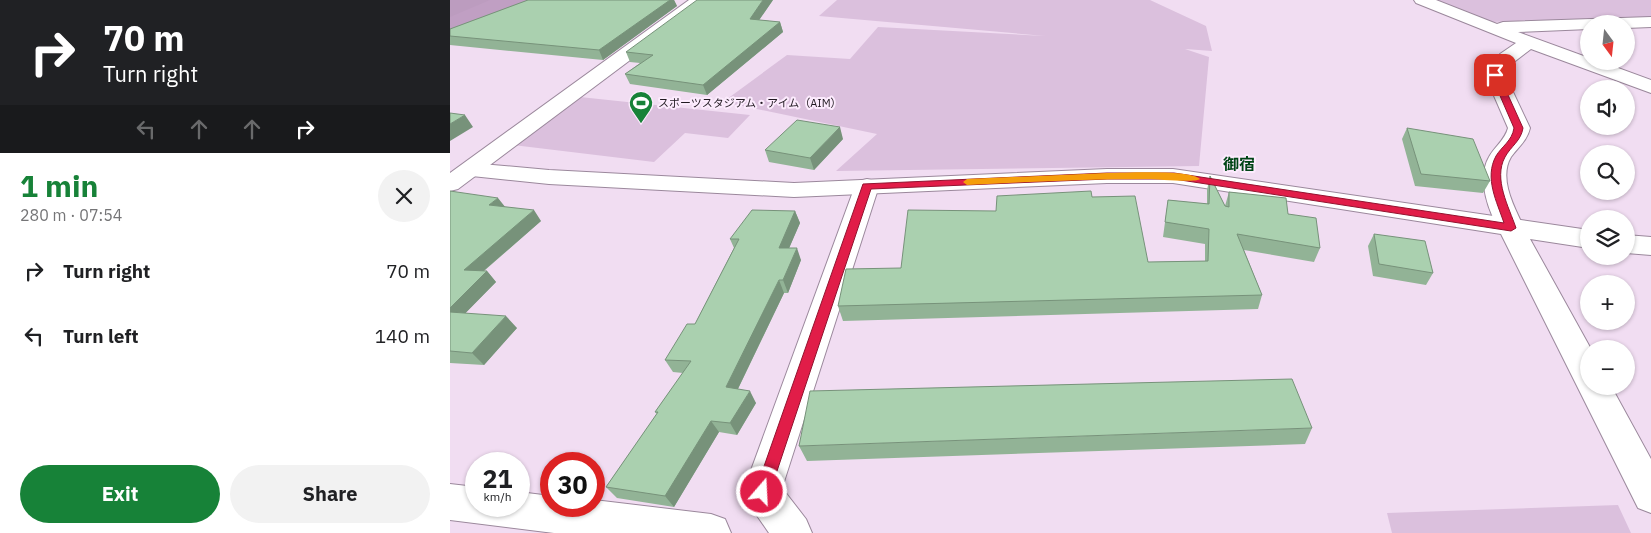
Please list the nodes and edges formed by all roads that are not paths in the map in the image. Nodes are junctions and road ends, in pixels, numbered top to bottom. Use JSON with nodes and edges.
{"nodes":[{"id":1,"x":697,"y":0,"type":"edge"},
{"id":2,"x":1422,"y":0,"type":"edge"},
{"id":3,"x":1651,"y":22,"type":"edge"},
{"id":4,"x":1635,"y":23,"type":"edge"},
{"id":5,"x":1580,"y":24,"type":"edge"},
{"id":6,"x":1489,"y":27,"type":"junction"},
{"id":7,"x":1528,"y":42,"type":"junction"},
{"id":8,"x":1651,"y":87,"type":"edge"},
{"id":9,"x":470,"y":170,"type":"junction"},
{"id":10,"x":450,"y":184,"type":"edge"},
{"id":11,"x":867,"y":186,"type":"junction"},
{"id":12,"x":1511,"y":228,"type":"junction"},
{"id":13,"x":1580,"y":238,"type":"edge"},
{"id":14,"x":1635,"y":245,"type":"edge"},
{"id":15,"x":1651,"y":246,"type":"edge"},
{"id":16,"x":1580,"y":359,"type":"edge"},
{"id":17,"x":1599,"y":395,"type":"edge"},
{"id":18,"x":1651,"y":495,"type":"edge"},
{"id":19,"x":450,"y":502,"type":"edge"},
{"id":20,"x":465,"y":504,"type":"edge"},
{"id":21,"x":530,"y":512,"type":"edge"},
{"id":22,"x":712,"y":533,"type":"edge"},
{"id":23,"x":792,"y":533,"type":"edge"}],
"edges":[{"from":1,"to":9,"type":"street"},
{"from":2,"to":6,"type":"street"},
{"from":3,"to":4,"type":"street"},
{"from":5,"to":6,"type":"street"},
{"from":6,"to":7,"type":"street"},
{"from":7,"to":8,"type":"street"},
{"from":7,"to":12,"type":"street"},
{"from":9,"to":10,"type":"street"},
{"from":9,"to":11,"type":"street"},
{"from":11,"to":12,"type":"street"},
{"from":11,"to":23,"type":"street"},
{"from":12,"to":13,"type":"street"},
{"from":12,"to":16,"type":"street"},
{"from":14,"to":15,"type":"street"},
{"from":17,"to":18,"type":"street"},
{"from":19,"to":20,"type":"street"},
{"from":21,"to":22,"type":"street"}]}
